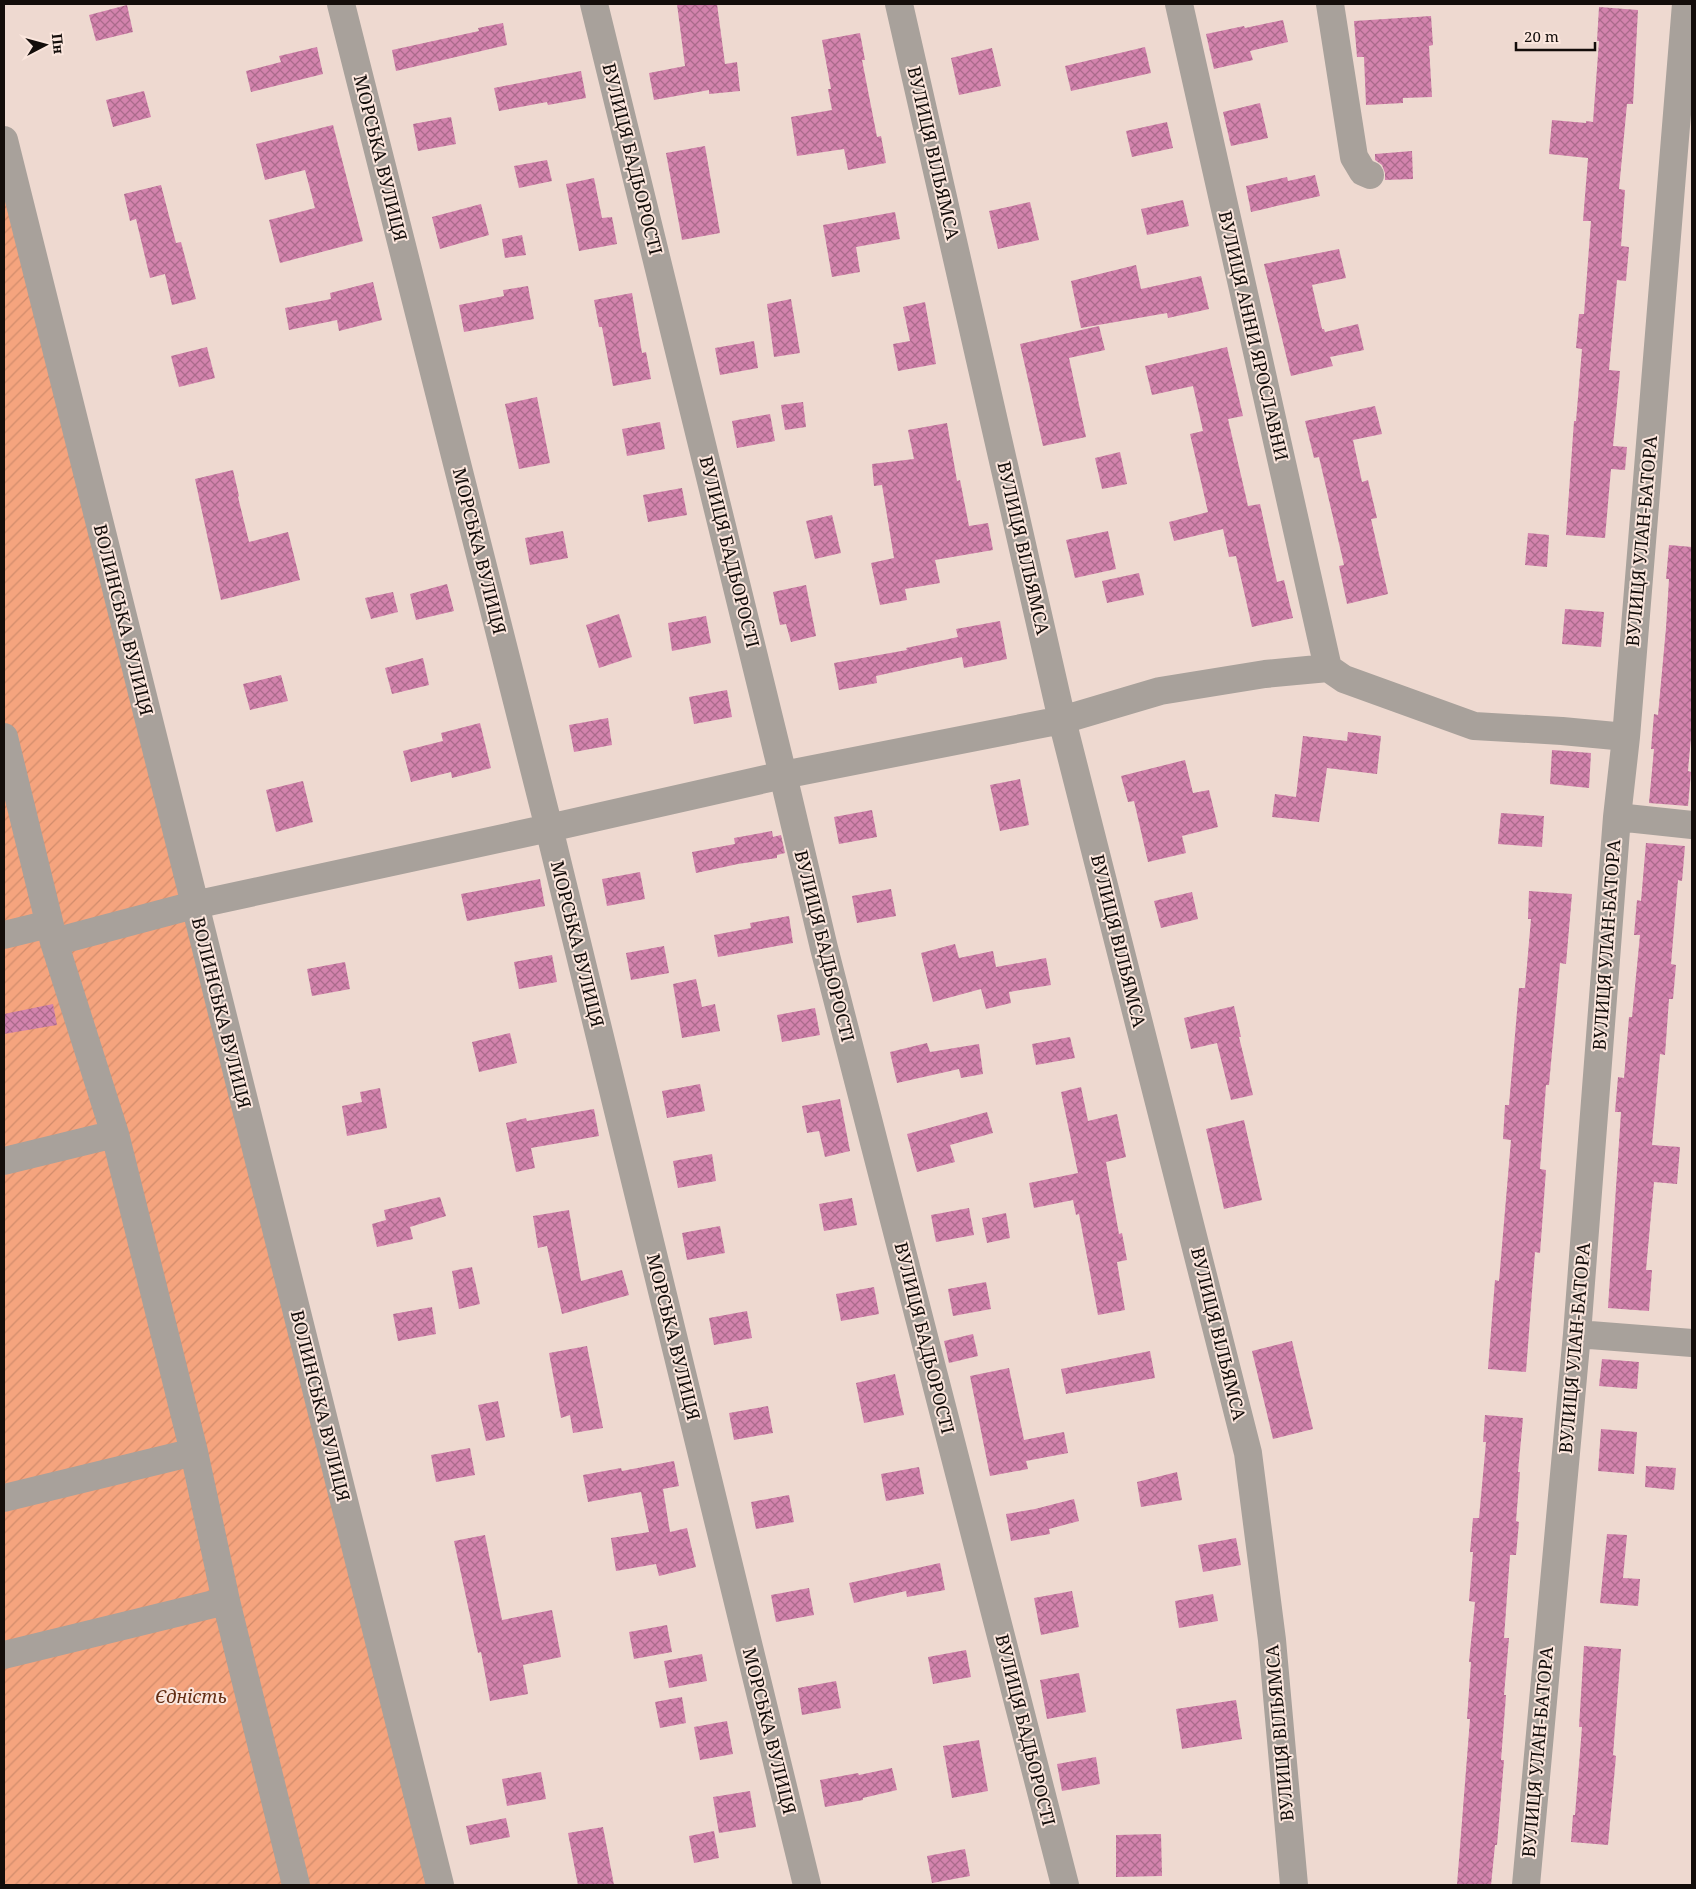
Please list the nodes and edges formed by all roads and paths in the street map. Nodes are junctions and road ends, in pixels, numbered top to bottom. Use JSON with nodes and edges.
{"nodes":[{"id":1,"x":342,"y":4,"type":"edge"},
{"id":2,"x":594,"y":4,"type":"edge"},
{"id":3,"x":899,"y":4,"type":"edge"},
{"id":4,"x":1179,"y":4,"type":"edge"},
{"id":5,"x":1330,"y":4,"type":"edge"},
{"id":6,"x":1686,"y":4,"type":"edge"},
{"id":7,"x":4,"y":140,"type":"edge"},
{"id":8,"x":1370,"y":175,"type":"dead end"},
{"id":9,"x":1328,"y":668,"type":"junction"},
{"id":10,"x":1062,"y":720,"type":"junction"},
{"id":11,"x":4,"y":737,"type":"edge"},
{"id":12,"x":1626,"y":737,"type":"junction"},
{"id":13,"x":783,"y":775,"type":"junction"},
{"id":14,"x":1617,"y":817,"type":"junction"},
{"id":15,"x":1692,"y":825,"type":"edge"},
{"id":16,"x":549,"y":828,"type":"junction"},
{"id":17,"x":194,"y":905,"type":"junction"},
{"id":18,"x":52,"y":933,"type":"junction"},
{"id":19,"x":4,"y":935,"type":"edge"},
{"id":20,"x":115,"y":1134,"type":"junction"},
{"id":21,"x":4,"y":1161,"type":"edge"},
{"id":22,"x":1576,"y":1334,"type":"junction"},
{"id":23,"x":1692,"y":1344,"type":"edge"},
{"id":24,"x":194,"y":1452,"type":"junction"},
{"id":25,"x":4,"y":1498,"type":"edge"},
{"id":26,"x":226,"y":1601,"type":"junction"},
{"id":27,"x":4,"y":1655,"type":"edge"},
{"id":28,"x":296,"y":1885,"type":"edge"},
{"id":29,"x":440,"y":1885,"type":"edge"},
{"id":30,"x":807,"y":1885,"type":"edge"},
{"id":31,"x":1065,"y":1885,"type":"edge"},
{"id":32,"x":1294,"y":1885,"type":"edge"},
{"id":33,"x":1526,"y":1885,"type":"edge"}],
"edges":[{"from":1,"to":16,"type":"street","name":"МОРСЬКА ВУЛИЦЯ"},
{"from":2,"to":13,"type":"street","name":"ВУЛИЦЯ БАДЬОРОСТІ"},
{"from":3,"to":10,"type":"street","name":"ВУЛИЦЯ ВІЛЬЯМСА"},
{"from":4,"to":9,"type":"street","name":"ВУЛИЦЯ АННИ ЯРОСЛАВНИ"},
{"from":5,"to":8,"type":"street"},
{"from":6,"to":12,"type":"street","name":"ВУЛИЦЯ УЛАН-БАТОРА"},
{"from":7,"to":17,"type":"street","name":"ВОЛИНСЬКА ВУЛИЦЯ"},
{"from":9,"to":10,"type":"street"},
{"from":9,"to":12,"type":"street"},
{"from":10,"to":13,"type":"street"},
{"from":10,"to":32,"type":"street","name":"ВУЛИЦЯ ВІЛЬЯМСА"},
{"from":11,"to":18,"type":"street"},
{"from":12,"to":14,"type":"street","name":"ВУЛИЦЯ УЛАН-БАТОРА"},
{"from":13,"to":16,"type":"street"},
{"from":13,"to":31,"type":"street","name":"ВУЛИЦЯ БАДЬОРОСТІ"},
{"from":14,"to":15,"type":"street"},
{"from":14,"to":22,"type":"street","name":"ВУЛИЦЯ УЛАН-БАТОРА"},
{"from":16,"to":17,"type":"street"},
{"from":16,"to":30,"type":"street","name":"МОРСЬКА ВУЛИЦЯ"},
{"from":17,"to":18,"type":"street"},
{"from":17,"to":29,"type":"street","name":"ВОЛИНСЬКА ВУЛИЦЯ"},
{"from":18,"to":19,"type":"street"},
{"from":18,"to":20,"type":"street"},
{"from":20,"to":21,"type":"street"},
{"from":20,"to":24,"type":"street"},
{"from":22,"to":23,"type":"street"},
{"from":22,"to":33,"type":"street","name":"ВУЛИЦЯ УЛАН-БАТОРА"},
{"from":24,"to":25,"type":"street"},
{"from":24,"to":26,"type":"street"},
{"from":26,"to":27,"type":"street"},
{"from":26,"to":28,"type":"street"}]}
